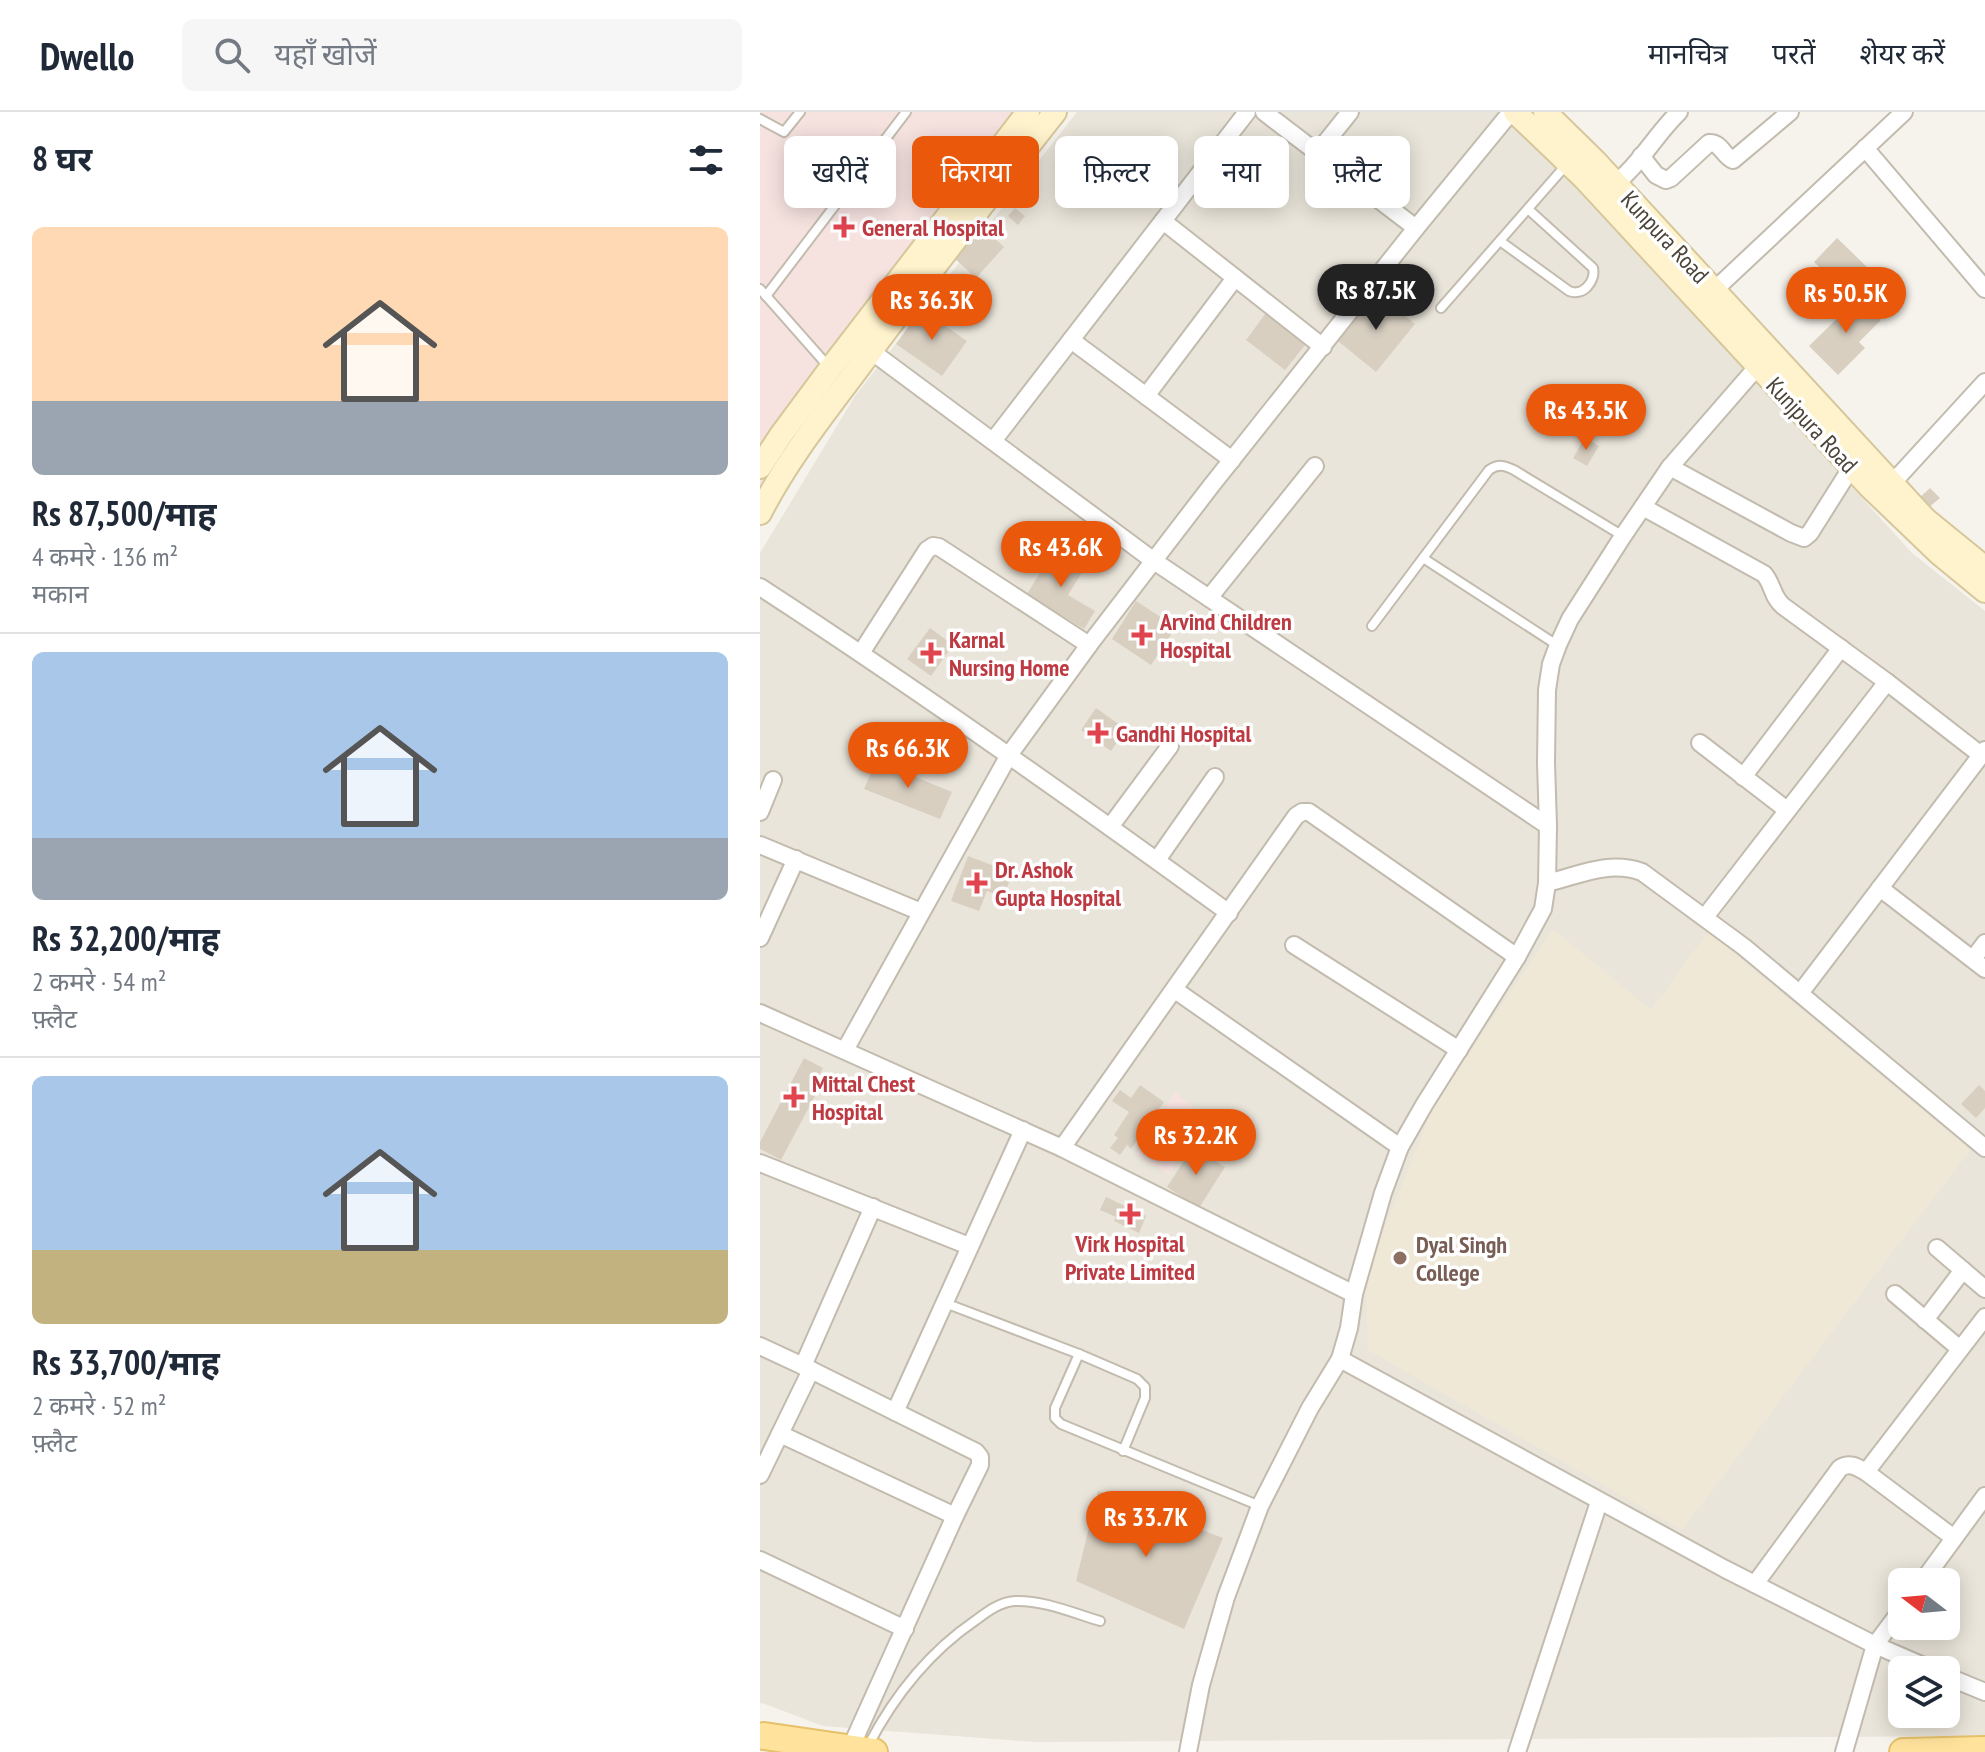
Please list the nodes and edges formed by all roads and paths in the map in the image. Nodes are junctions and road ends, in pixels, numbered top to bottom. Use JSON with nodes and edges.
{"nodes":[{"id":1,"x":800,"y":112,"type":"edge"},
{"id":2,"x":906,"y":112,"type":"edge"},
{"id":3,"x":1028,"y":112,"type":"edge"},
{"id":4,"x":1055,"y":112,"type":"edge"},
{"id":5,"x":1247,"y":112,"type":"edge"},
{"id":6,"x":1264,"y":112,"type":"edge"},
{"id":7,"x":1350,"y":112,"type":"edge"},
{"id":8,"x":1513,"y":112,"type":"edge"},
{"id":9,"x":1545,"y":112,"type":"edge"},
{"id":10,"x":1679,"y":112,"type":"edge"},
{"id":11,"x":1790,"y":112,"type":"edge"},
{"id":12,"x":1904,"y":112,"type":"edge"},
{"id":13,"x":760,"y":119,"type":"edge"},
{"id":14,"x":1331,"y":136,"type":"edge"},
{"id":15,"x":1305,"y":142,"type":"edge"},
{"id":16,"x":1865,"y":148,"type":"junction"},
{"id":17,"x":1575,"y":155,"type":"junction"},
{"id":18,"x":1641,"y":156,"type":"junction"},
{"id":19,"x":1616,"y":183,"type":"junction"},
{"id":20,"x":1390,"y":208,"type":"edge"},
{"id":21,"x":1528,"y":209,"type":"junction"},
{"id":22,"x":1163,"y":221,"type":"junction"},
{"id":23,"x":1416,"y":228,"type":"junction"},
{"id":24,"x":1500,"y":241,"type":"junction"},
{"id":25,"x":1235,"y":278,"type":"junction"},
{"id":26,"x":1985,"y":289,"type":"edge"},
{"id":27,"x":763,"y":293,"type":"edge"},
{"id":28,"x":1707,"y":297,"type":"junction"},
{"id":29,"x":1441,"y":308,"type":"dead end"},
{"id":30,"x":1071,"y":340,"type":"junction"},
{"id":31,"x":1323,"y":347,"type":"junction"},
{"id":32,"x":871,"y":351,"type":"junction"},
{"id":33,"x":1764,"y":359,"type":"junction"},
{"id":34,"x":838,"y":376,"type":"junction"},
{"id":35,"x":1985,"y":382,"type":"edge"},
{"id":36,"x":1146,"y":396,"type":"junction"},
{"id":37,"x":993,"y":441,"type":"junction"},
{"id":38,"x":1232,"y":460,"type":"junction"},
{"id":39,"x":1315,"y":466,"type":"dead end"},
{"id":40,"x":760,"y":467,"type":"edge"},
{"id":41,"x":1670,"y":467,"type":"junction"},
{"id":42,"x":1851,"y":468,"type":"junction"},
{"id":43,"x":1885,"y":490,"type":"junction"},
{"id":44,"x":1643,"y":507,"type":"junction"},
{"id":45,"x":760,"y":513,"type":"edge"},
{"id":46,"x":1623,"y":536,"type":"junction"},
{"id":47,"x":1423,"y":558,"type":"junction"},
{"id":48,"x":1154,"y":561,"type":"junction"},
{"id":49,"x":1985,"y":568,"type":"edge"},
{"id":50,"x":760,"y":587,"type":"edge"},
{"id":51,"x":1985,"y":591,"type":"edge"},
{"id":52,"x":1209,"y":598,"type":"junction"},
{"id":53,"x":1372,"y":626,"type":"dead end"},
{"id":54,"x":1089,"y":645,"type":"junction"},
{"id":55,"x":1558,"y":645,"type":"junction"},
{"id":56,"x":1841,"y":648,"type":"junction"},
{"id":57,"x":861,"y":653,"type":"junction"},
{"id":58,"x":1887,"y":682,"type":"junction"},
{"id":59,"x":1700,"y":743,"type":"dead end"},
{"id":60,"x":1170,"y":746,"type":"dead end"},
{"id":61,"x":1983,"y":752,"type":"edge"},
{"id":62,"x":1009,"y":755,"type":"junction"},
{"id":63,"x":1215,"y":777,"type":"dead end"},
{"id":64,"x":1743,"y":777,"type":"junction"},
{"id":65,"x":773,"y":780,"type":"dead end"},
{"id":66,"x":1787,"y":810,"type":"junction"},
{"id":67,"x":760,"y":812,"type":"edge"},
{"id":68,"x":1548,"y":826,"type":"junction"},
{"id":69,"x":1110,"y":827,"type":"junction"},
{"id":70,"x":760,"y":845,"type":"edge"},
{"id":71,"x":796,"y":859,"type":"junction"},
{"id":72,"x":1157,"y":860,"type":"junction"},
{"id":73,"x":1547,"y":883,"type":"junction"},
{"id":74,"x":1880,"y":888,"type":"junction"},
{"id":75,"x":921,"y":912,"type":"junction"},
{"id":76,"x":1229,"y":913,"type":"junction"},
{"id":77,"x":1705,"y":917,"type":"junction"},
{"id":78,"x":760,"y":938,"type":"edge"},
{"id":79,"x":1985,"y":943,"type":"edge"},
{"id":80,"x":1294,"y":945,"type":"dead end"},
{"id":81,"x":1517,"y":957,"type":"junction"},
{"id":82,"x":1979,"y":964,"type":"edge"},
{"id":83,"x":1175,"y":990,"type":"junction"},
{"id":84,"x":1801,"y":992,"type":"junction"},
{"id":85,"x":760,"y":1013,"type":"edge"},
{"id":86,"x":845,"y":1050,"type":"junction"},
{"id":87,"x":1459,"y":1050,"type":"junction"},
{"id":88,"x":1023,"y":1130,"type":"junction"},
{"id":89,"x":1400,"y":1147,"type":"junction"},
{"id":90,"x":1062,"y":1148,"type":"junction"},
{"id":91,"x":1985,"y":1148,"type":"edge"},
{"id":92,"x":760,"y":1163,"type":"edge"},
{"id":93,"x":873,"y":1207,"type":"junction"},
{"id":94,"x":969,"y":1246,"type":"junction"},
{"id":95,"x":1937,"y":1248,"type":"dead end"},
{"id":96,"x":1963,"y":1270,"type":"junction"},
{"id":97,"x":1985,"y":1289,"type":"edge"},
{"id":98,"x":1354,"y":1294,"type":"junction"},
{"id":99,"x":1895,"y":1294,"type":"dead end"},
{"id":100,"x":945,"y":1303,"type":"junction"},
{"id":101,"x":1985,"y":1317,"type":"edge"},
{"id":102,"x":1925,"y":1320,"type":"junction"},
{"id":103,"x":760,"y":1346,"type":"edge"},
{"id":104,"x":1960,"y":1349,"type":"junction"},
{"id":105,"x":1079,"y":1354,"type":"junction"},
{"id":106,"x":1340,"y":1359,"type":"junction"},
{"id":107,"x":807,"y":1368,"type":"junction"},
{"id":108,"x":895,"y":1412,"type":"junction"},
{"id":109,"x":780,"y":1434,"type":"junction"},
{"id":110,"x":1123,"y":1451,"type":"junction"},
{"id":111,"x":1866,"y":1472,"type":"junction"},
{"id":112,"x":760,"y":1475,"type":"edge"},
{"id":113,"x":1985,"y":1496,"type":"edge"},
{"id":114,"x":1599,"y":1502,"type":"junction"},
{"id":115,"x":1260,"y":1506,"type":"junction"},
{"id":116,"x":955,"y":1516,"type":"junction"},
{"id":117,"x":1954,"y":1538,"type":"junction"},
{"id":118,"x":760,"y":1560,"type":"edge"},
{"id":119,"x":1932,"y":1568,"type":"edge"},
{"id":120,"x":1755,"y":1584,"type":"junction"},
{"id":121,"x":1100,"y":1621,"type":"dead end"},
{"id":122,"x":1888,"y":1628,"type":"edge"},
{"id":123,"x":905,"y":1629,"type":"junction"},
{"id":124,"x":1875,"y":1645,"type":"junction"},
{"id":125,"x":1901,"y":1656,"type":"edge"},
{"id":126,"x":1960,"y":1682,"type":"edge"},
{"id":127,"x":1985,"y":1692,"type":"edge"},
{"id":128,"x":763,"y":1738,"type":"edge"},
{"id":129,"x":863,"y":1750,"type":"edge"},
{"id":130,"x":1983,"y":1751,"type":"edge"},
{"id":131,"x":1188,"y":1752,"type":"edge"},
{"id":132,"x":1517,"y":1752,"type":"edge"},
{"id":133,"x":1844,"y":1752,"type":"edge"},
{"id":134,"x":1903,"y":1752,"type":"edge"}],
"edges":[{"from":1,"to":13,"type":"lane"},
{"from":2,"to":27,"type":"lane"},
{"from":3,"to":34,"type":"street"},
{"from":4,"to":32,"type":"street"},
{"from":5,"to":22,"type":"street"},
{"from":6,"to":15,"type":"street"},
{"from":7,"to":14,"type":"street"},
{"from":8,"to":17,"type":"street","name":"Kunjpura Road"},
{"from":8,"to":23,"type":"street"},
{"from":9,"to":17,"type":"street","name":"Kunpura Road"},
{"from":10,"to":18,"type":"street"},
{"from":11,"to":18,"type":"street"},
{"from":12,"to":16,"type":"street"},
{"from":16,"to":26,"type":"street"},
{"from":16,"to":28,"type":"street"},
{"from":17,"to":19,"type":"street","name":"Kunpura Road"},
{"from":17,"to":21,"type":"lane"},
{"from":17,"to":28,"type":"street","name":"Kunjpura Road"},
{"from":18,"to":19,"type":"street"},
{"from":19,"to":28,"type":"street","name":"Kunpura Road"},
{"from":20,"to":23,"type":"street"},
{"from":21,"to":24,"type":"lane"},
{"from":21,"to":24,"type":"lane"},
{"from":22,"to":25,"type":"street"},
{"from":22,"to":30,"type":"street"},
{"from":23,"to":31,"type":"street"},
{"from":24,"to":29,"type":"lane"},
{"from":25,"to":31,"type":"street"},
{"from":25,"to":36,"type":"street"},
{"from":27,"to":34,"type":"lane"},
{"from":28,"to":33,"type":"street","name":"Kunjpura Road"},
{"from":30,"to":36,"type":"street"},
{"from":30,"to":37,"type":"street"},
{"from":31,"to":38,"type":"street"},
{"from":32,"to":34,"type":"street"},
{"from":32,"to":37,"type":"street"},
{"from":33,"to":41,"type":"street"},
{"from":33,"to":42,"type":"street","name":"Kunjpura Road"},
{"from":33,"to":43,"type":"street"},
{"from":34,"to":40,"type":"street"},
{"from":34,"to":45,"type":"street"},
{"from":35,"to":43,"type":"street"},
{"from":36,"to":38,"type":"street"},
{"from":37,"to":48,"type":"street"},
{"from":38,"to":48,"type":"street"},
{"from":39,"to":52,"type":"street"},
{"from":41,"to":42,"type":"street"},
{"from":41,"to":44,"type":"street"},
{"from":42,"to":43,"type":"street","name":"Kunjpura Road"},
{"from":43,"to":49,"type":"street"},
{"from":43,"to":51,"type":"street","name":"Kunjpura Road"},
{"from":44,"to":46,"type":"street"},
{"from":44,"to":56,"type":"street"},
{"from":46,"to":47,"type":"lane"},
{"from":46,"to":55,"type":"street"},
{"from":47,"to":53,"type":"lane"},
{"from":47,"to":55,"type":"lane"},
{"from":48,"to":52,"type":"street"},
{"from":48,"to":54,"type":"street"},
{"from":50,"to":57,"type":"street"},
{"from":52,"to":68,"type":"street"},
{"from":54,"to":57,"type":"street"},
{"from":54,"to":62,"type":"street"},
{"from":55,"to":68,"type":"street"},
{"from":56,"to":58,"type":"street"},
{"from":56,"to":64,"type":"street"},
{"from":57,"to":62,"type":"street"},
{"from":58,"to":61,"type":"street"},
{"from":58,"to":66,"type":"street"},
{"from":59,"to":64,"type":"street"},
{"from":60,"to":69,"type":"street"},
{"from":61,"to":74,"type":"street"},
{"from":62,"to":69,"type":"street"},
{"from":62,"to":75,"type":"street"},
{"from":63,"to":72,"type":"street"},
{"from":64,"to":66,"type":"street"},
{"from":65,"to":67,"type":"street"},
{"from":66,"to":77,"type":"street"},
{"from":68,"to":73,"type":"street"},
{"from":69,"to":72,"type":"street"},
{"from":70,"to":71,"type":"street"},
{"from":71,"to":75,"type":"street"},
{"from":71,"to":78,"type":"street"},
{"from":72,"to":76,"type":"street"},
{"from":73,"to":77,"type":"street"},
{"from":73,"to":81,"type":"street"},
{"from":74,"to":82,"type":"street"},
{"from":74,"to":84,"type":"street"},
{"from":75,"to":86,"type":"street"},
{"from":76,"to":81,"type":"street"},
{"from":76,"to":83,"type":"street"},
{"from":77,"to":84,"type":"street"},
{"from":79,"to":82,"type":"street"},
{"from":80,"to":87,"type":"street"},
{"from":81,"to":87,"type":"street"},
{"from":83,"to":89,"type":"street"},
{"from":83,"to":90,"type":"street"},
{"from":84,"to":91,"type":"street"},
{"from":85,"to":86,"type":"street"},
{"from":86,"to":88,"type":"street"},
{"from":87,"to":89,"type":"street"},
{"from":88,"to":90,"type":"street"},
{"from":88,"to":94,"type":"street"},
{"from":89,"to":98,"type":"street"},
{"from":90,"to":98,"type":"street"},
{"from":92,"to":93,"type":"street"},
{"from":93,"to":94,"type":"street"},
{"from":93,"to":107,"type":"street"},
{"from":94,"to":100,"type":"street"},
{"from":95,"to":96,"type":"street"},
{"from":96,"to":97,"type":"street"},
{"from":96,"to":102,"type":"street"},
{"from":98,"to":106,"type":"street"},
{"from":99,"to":102,"type":"street"},
{"from":100,"to":105,"type":"lane"},
{"from":100,"to":108,"type":"street"},
{"from":101,"to":104,"type":"street"},
{"from":102,"to":104,"type":"street"},
{"from":103,"to":107,"type":"street"},
{"from":104,"to":111,"type":"street"},
{"from":105,"to":110,"type":"lane"},
{"from":105,"to":110,"type":"lane"},
{"from":106,"to":114,"type":"street"},
{"from":106,"to":115,"type":"street"},
{"from":107,"to":108,"type":"street"},
{"from":107,"to":109,"type":"street"},
{"from":108,"to":116,"type":"street"},
{"from":109,"to":112,"type":"street"},
{"from":109,"to":116,"type":"street"},
{"from":110,"to":115,"type":"lane"},
{"from":111,"to":117,"type":"street"},
{"from":111,"to":120,"type":"street"},
{"from":113,"to":117,"type":"street"},
{"from":114,"to":120,"type":"street"},
{"from":114,"to":132,"type":"street"},
{"from":115,"to":131,"type":"street"},
{"from":116,"to":123,"type":"street"},
{"from":117,"to":119,"type":"street"},
{"from":118,"to":123,"type":"street"},
{"from":120,"to":124,"type":"street"},
{"from":121,"to":129,"type":"lane"},
{"from":122,"to":124,"type":"street"},
{"from":123,"to":129,"type":"street"},
{"from":124,"to":125,"type":"street"},
{"from":124,"to":133,"type":"street"},
{"from":126,"to":127,"type":"street"},
{"from":128,"to":129,"type":"main road"},
{"from":130,"to":134,"type":"main road"}]}
